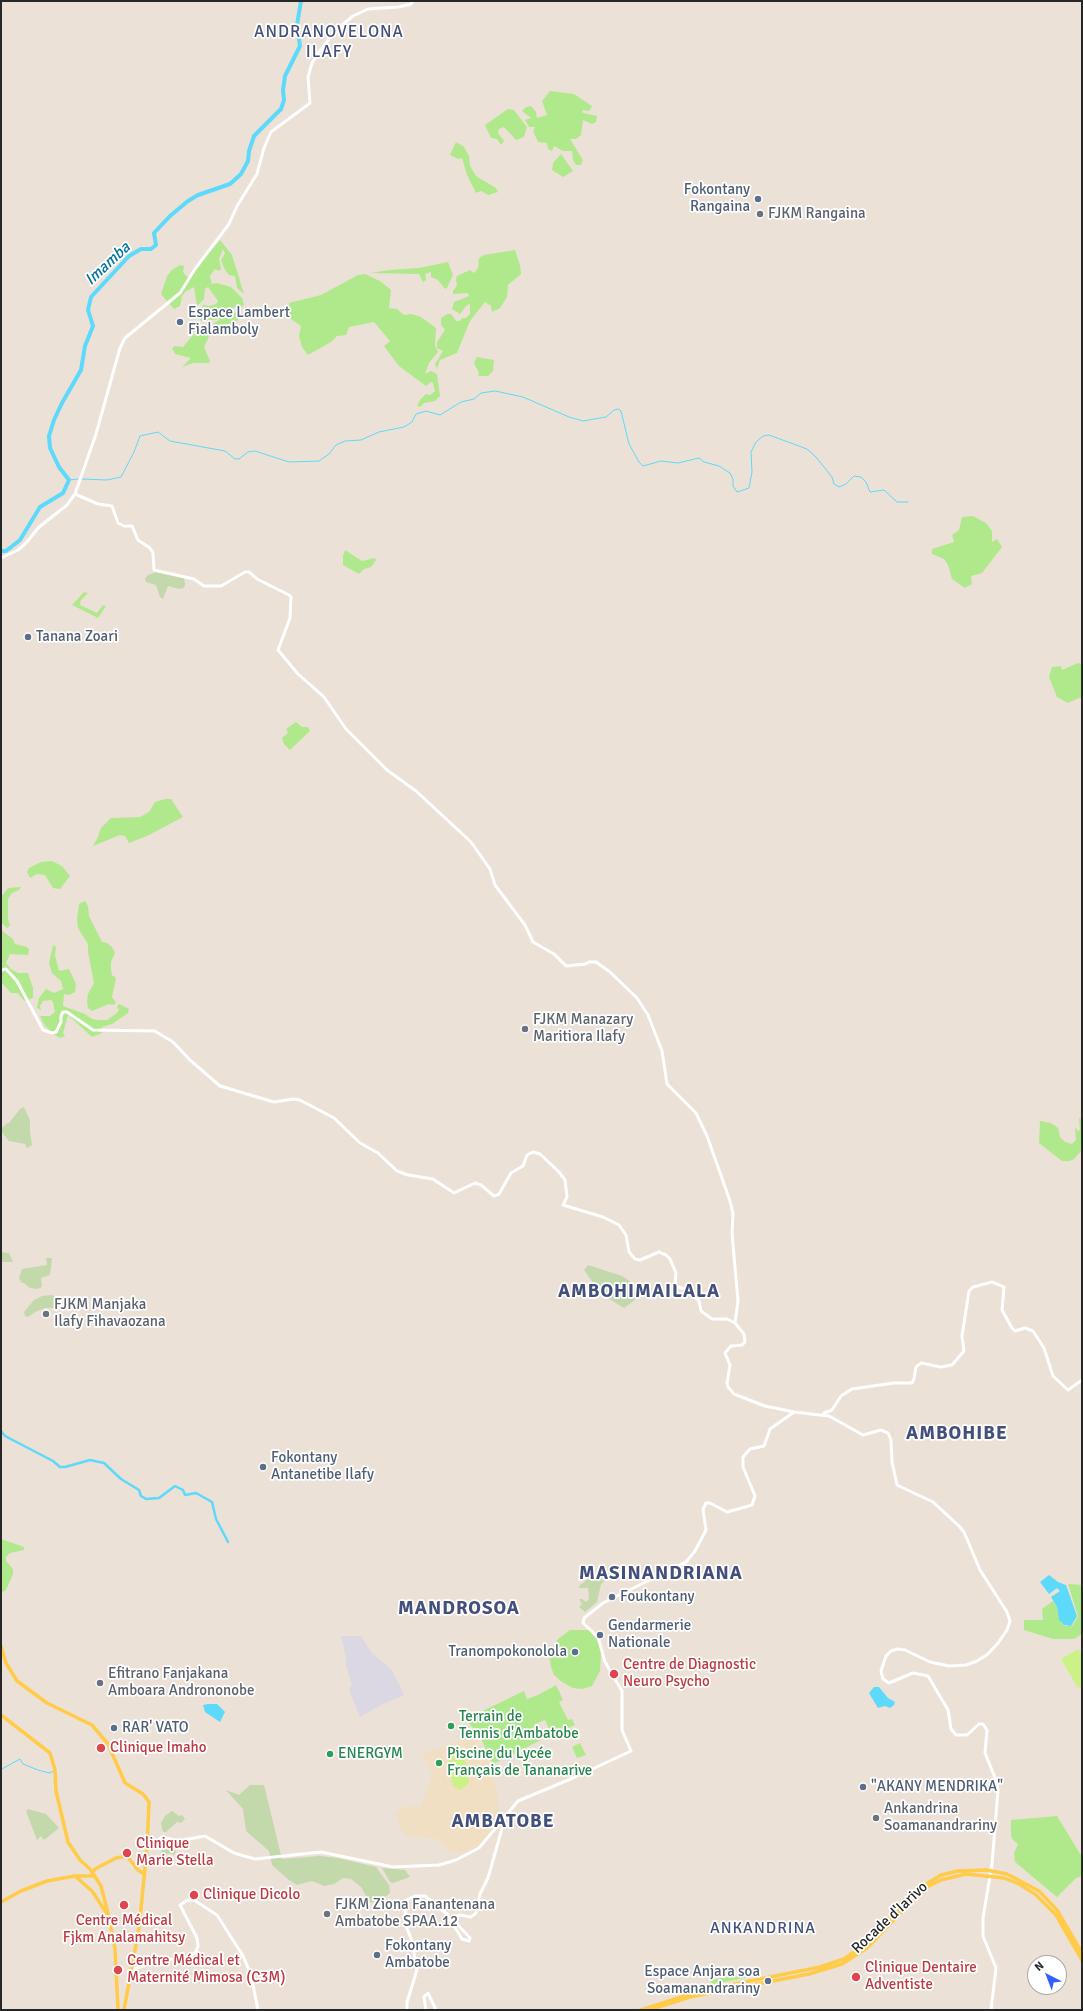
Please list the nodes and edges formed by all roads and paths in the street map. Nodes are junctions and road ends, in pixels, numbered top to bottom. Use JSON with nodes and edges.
{"nodes":[{"id":1,"x":414,"y":1,"type":"edge"},
{"id":2,"x":75,"y":494,"type":"junction"},
{"id":3,"x":1,"y":558,"type":"edge"},
{"id":4,"x":1,"y":970,"type":"edge"},
{"id":5,"x":735,"y":1323,"type":"junction"},
{"id":6,"x":1082,"y":1380,"type":"edge"},
{"id":7,"x":794,"y":1412,"type":"junction"},
{"id":8,"x":820,"y":1414,"type":"junction"},
{"id":9,"x":1,"y":1646,"type":"edge"},
{"id":10,"x":2,"y":1651,"type":"junction"},
{"id":11,"x":1,"y":1659,"type":"edge"},
{"id":12,"x":1,"y":1715,"type":"edge"},
{"id":13,"x":502,"y":1823,"type":"junction"},
{"id":14,"x":147,"y":1849,"type":"junction"},
{"id":15,"x":93,"y":1874,"type":"junction"},
{"id":16,"x":144,"y":1874,"type":"junction"},
{"id":17,"x":76,"y":1876,"type":"junction"},
{"id":18,"x":1,"y":1902,"type":"edge"},
{"id":19,"x":109,"y":1917,"type":"junction"},
{"id":20,"x":1082,"y":1953,"type":"edge"},
{"id":21,"x":1082,"y":1960,"type":"edge"},
{"id":22,"x":131,"y":1970,"type":"junction"},
{"id":23,"x":118,"y":2008,"type":"edge"},
{"id":24,"x":124,"y":2008,"type":"edge"},
{"id":25,"x":258,"y":2010,"type":"edge"},
{"id":26,"x":407,"y":2010,"type":"edge"},
{"id":27,"x":426,"y":2010,"type":"edge"},
{"id":28,"x":436,"y":2010,"type":"edge"},
{"id":29,"x":641,"y":2010,"type":"edge"},
{"id":30,"x":649,"y":2010,"type":"edge"},
{"id":31,"x":991,"y":2010,"type":"edge"}],
"edges":[{"from":1,"to":2,"type":"street"},
{"from":2,"to":3,"type":"street"},
{"from":2,"to":5,"type":"street"},
{"from":4,"to":5,"type":"street"},
{"from":5,"to":7,"type":"street"},
{"from":6,"to":8,"type":"street"},
{"from":7,"to":8,"type":"street"},
{"from":7,"to":13,"type":"street"},
{"from":8,"to":31,"type":"street"},
{"from":9,"to":10,"type":"main road"},
{"from":10,"to":11,"type":"main road"},
{"from":10,"to":14,"type":"main road"},
{"from":12,"to":15,"type":"main road"},
{"from":13,"to":14,"type":"street"},
{"from":13,"to":26,"type":"street"},
{"from":14,"to":16,"type":"main road"},
{"from":15,"to":16,"type":"main road"},
{"from":15,"to":17,"type":"main road"},
{"from":15,"to":19,"type":"main road"},
{"from":16,"to":22,"type":"main road"},
{"from":17,"to":18,"type":"main road"},
{"from":17,"to":19,"type":"main road"},
{"from":19,"to":23,"type":"main road"},
{"from":20,"to":29,"type":"main road","name":"Rocade d'Iarivo"},
{"from":21,"to":30,"type":"main road","name":"Rocade d'Iarivo"},
{"from":22,"to":24,"type":"main road"},
{"from":22,"to":25,"type":"street"},
{"from":23,"to":24,"type":"main road"},
{"from":27,"to":28,"type":"street"}]}
